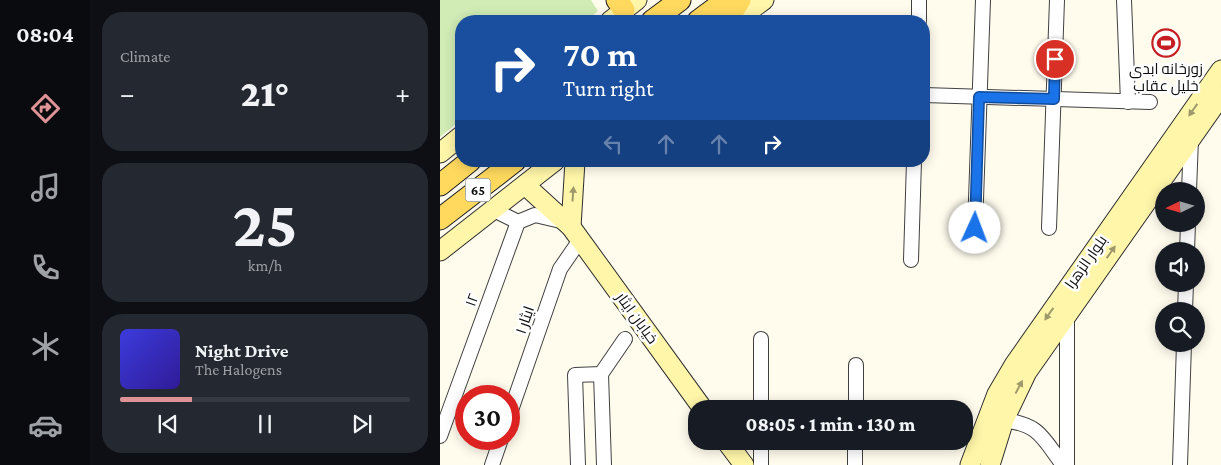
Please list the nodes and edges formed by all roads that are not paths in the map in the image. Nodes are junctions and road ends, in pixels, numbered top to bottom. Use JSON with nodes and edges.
{"nodes":[{"id":1,"x":680,"y":0,"type":"edge"},
{"id":2,"x":726,"y":0,"type":"edge"},
{"id":3,"x":740,"y":0,"type":"edge"},
{"id":4,"x":764,"y":0,"type":"edge"},
{"id":5,"x":920,"y":0,"type":"edge"},
{"id":6,"x":983,"y":0,"type":"edge"},
{"id":7,"x":1057,"y":0,"type":"edge"},
{"id":8,"x":1124,"y":0,"type":"edge"},
{"id":9,"x":660,"y":15,"type":"edge"},
{"id":10,"x":706,"y":15,"type":"edge"},
{"id":11,"x":731,"y":15,"type":"edge"},
{"id":12,"x":744,"y":15,"type":"edge"},
{"id":13,"x":919,"y":15,"type":"edge"},
{"id":14,"x":1221,"y":70,"type":"edge"},
{"id":15,"x":930,"y":95,"type":"edge"},
{"id":16,"x":979,"y":97,"type":"junction"},
{"id":17,"x":1054,"y":99,"type":"junction"},
{"id":18,"x":1128,"y":102,"type":"junction"},
{"id":19,"x":1150,"y":102,"type":"dead end"},
{"id":20,"x":1218,"y":104,"type":"edge"},
{"id":21,"x":1191,"y":139,"type":"junction"},
{"id":22,"x":455,"y":141,"type":"edge"},
{"id":23,"x":440,"y":153,"type":"edge"},
{"id":24,"x":462,"y":167,"type":"edge"},
{"id":25,"x":507,"y":167,"type":"edge"},
{"id":26,"x":548,"y":167,"type":"edge"},
{"id":27,"x":575,"y":167,"type":"edge"},
{"id":28,"x":914,"y":167,"type":"edge"},
{"id":29,"x":1189,"y":182,"type":"edge"},
{"id":30,"x":440,"y":184,"type":"edge"},
{"id":31,"x":526,"y":185,"type":"junction"},
{"id":32,"x":494,"y":210,"type":"junction"},
{"id":33,"x":440,"y":219,"type":"edge"},
{"id":34,"x":518,"y":222,"type":"junction"},
{"id":35,"x":975,"y":228,"type":"dead end"},
{"id":36,"x":1049,"y":228,"type":"dead end"},
{"id":37,"x":572,"y":230,"type":"junction"},
{"id":38,"x":440,"y":251,"type":"edge"},
{"id":39,"x":911,"y":260,"type":"dead end"},
{"id":40,"x":1067,"y":315,"type":"junction"},
{"id":41,"x":625,"y":339,"type":"dead end"},
{"id":42,"x":761,"y":339,"type":"dead end"},
{"id":43,"x":1184,"y":352,"type":"edge"},
{"id":44,"x":856,"y":365,"type":"dead end"},
{"id":45,"x":601,"y":374,"type":"junction"},
{"id":46,"x":520,"y":385,"type":"edge"},
{"id":47,"x":696,"y":400,"type":"edge"},
{"id":48,"x":761,"y":400,"type":"edge"},
{"id":49,"x":856,"y":400,"type":"edge"},
{"id":50,"x":1004,"y":420,"type":"junction"},
{"id":51,"x":440,"y":436,"type":"edge"},
{"id":52,"x":497,"y":450,"type":"edge"},
{"id":53,"x":733,"y":450,"type":"edge"},
{"id":54,"x":761,"y":450,"type":"edge"},
{"id":55,"x":855,"y":450,"type":"edge"},
{"id":56,"x":492,"y":465,"type":"edge"},
{"id":57,"x":578,"y":465,"type":"edge"},
{"id":58,"x":604,"y":465,"type":"edge"},
{"id":59,"x":744,"y":465,"type":"edge"},
{"id":60,"x":762,"y":465,"type":"edge"},
{"id":61,"x":855,"y":465,"type":"edge"},
{"id":62,"x":970,"y":465,"type":"edge"},
{"id":63,"x":990,"y":465,"type":"edge"},
{"id":64,"x":1063,"y":465,"type":"edge"},
{"id":65,"x":1067,"y":465,"type":"edge"},
{"id":66,"x":1180,"y":465,"type":"edge"}],
"edges":[{"from":1,"to":9,"type":"main road"},
{"from":2,"to":10,"type":"main road"},
{"from":3,"to":11,"type":"main road"},
{"from":4,"to":12,"type":"main road"},
{"from":5,"to":13,"type":"street"},
{"from":6,"to":16,"type":"street"},
{"from":7,"to":17,"type":"street"},
{"from":8,"to":18,"type":"street"},
{"from":14,"to":62,"type":"main road","name":"بلوار الزهرا","one_way":true},
{"from":15,"to":16,"type":"street"},
{"from":16,"to":17,"type":"street"},
{"from":16,"to":35,"type":"street"},
{"from":17,"to":18,"type":"street"},
{"from":17,"to":36,"type":"street"},
{"from":18,"to":19,"type":"street"},
{"from":20,"to":21,"type":"main road","name":"بلوار الزهرا"},
{"from":21,"to":29,"type":"street"},
{"from":40,"to":21,"type":"main road","name":"بلوار الزهرا","one_way":true},
{"from":22,"to":23,"type":"main road"},
{"from":24,"to":30,"type":"main road","number":"65"},
{"from":25,"to":33,"type":"main road","number":"65"},
{"from":26,"to":31,"type":"main road"},
{"from":37,"to":27,"type":"main road","one_way":true},
{"from":28,"to":39,"type":"street"},
{"from":31,"to":32,"type":"main road"},
{"from":31,"to":37,"type":"main road","name":"خیابان ایثار"},
{"from":32,"to":34,"type":"street"},
{"from":32,"to":38,"type":"main road"},
{"from":34,"to":37,"type":"street"},
{"from":34,"to":51,"type":"street","name":"۱۲"},
{"from":37,"to":46,"type":"street","name":"ایثار ۱"},
{"from":37,"to":47,"type":"main road","name":"خیابان ایثار"},
{"from":50,"to":40,"type":"main road","name":"بلوار الزهرا","one_way":true},
{"from":40,"to":65,"type":"street"},
{"from":41,"to":45,"type":"street"},
{"from":42,"to":48,"type":"street"},
{"from":43,"to":66,"type":"street"},
{"from":44,"to":49,"type":"street"},
{"from":45,"to":57,"type":"street"},
{"from":45,"to":58,"type":"street"},
{"from":50,"to":63,"type":"main road","name":"بلوار الزهرا"},
{"from":50,"to":64,"type":"street"},
{"from":52,"to":56,"type":"street"},
{"from":53,"to":59,"type":"main road"},
{"from":54,"to":60,"type":"street"},
{"from":55,"to":61,"type":"street"}]}
